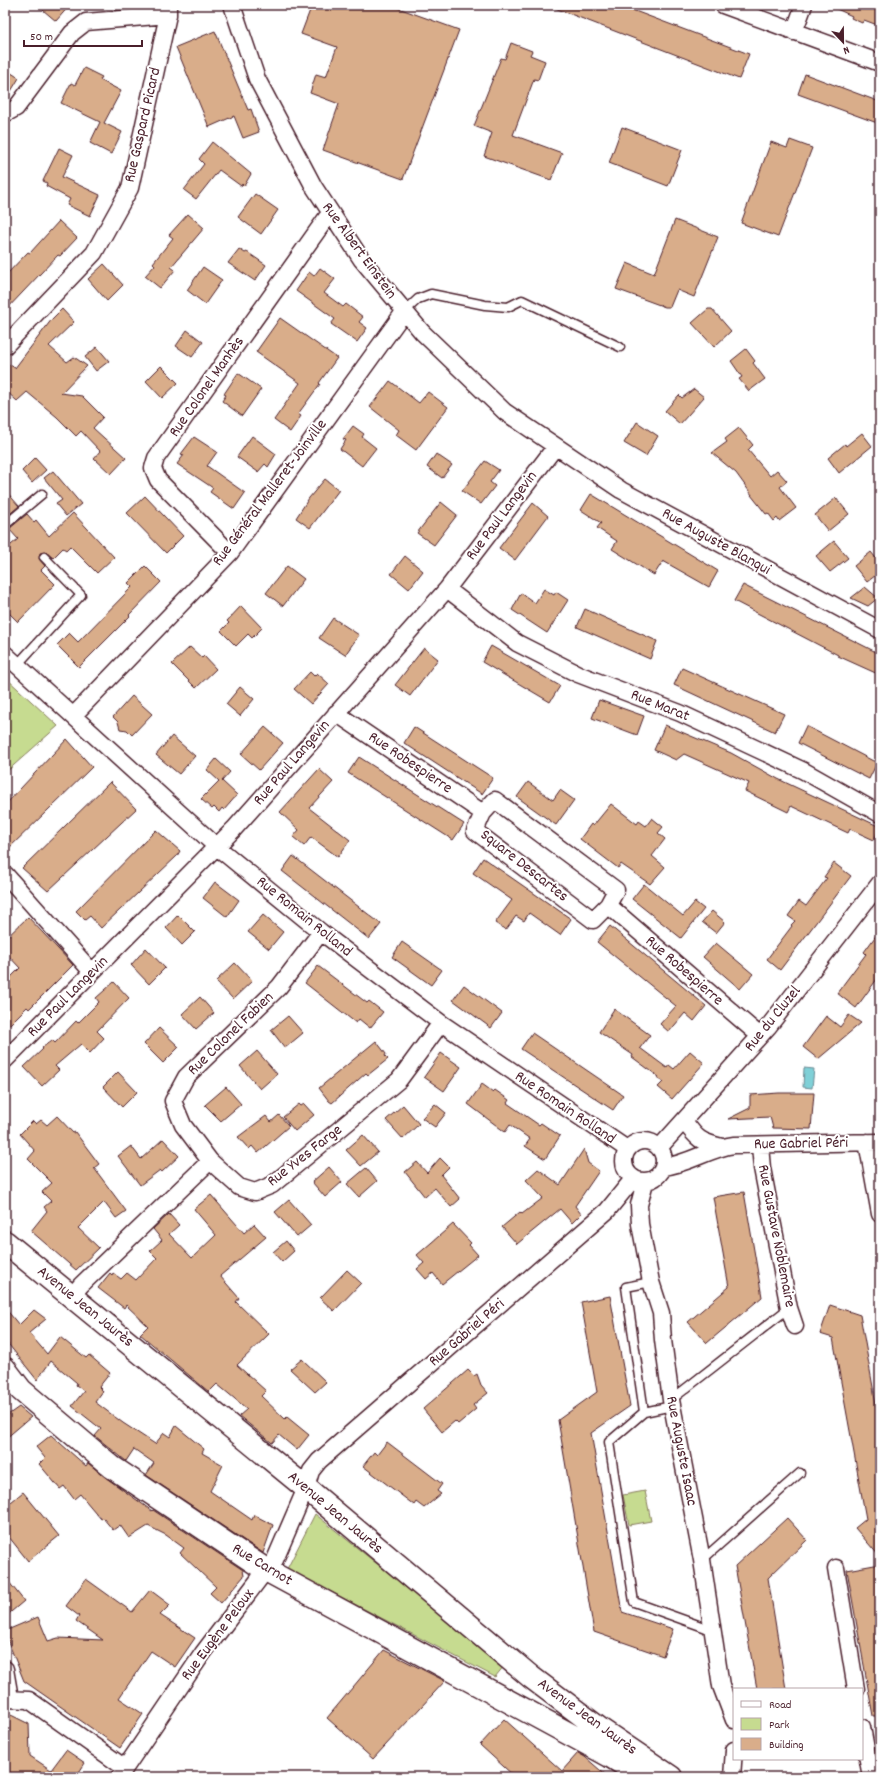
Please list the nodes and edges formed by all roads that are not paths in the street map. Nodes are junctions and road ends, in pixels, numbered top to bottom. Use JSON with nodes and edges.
{"nodes":[{"id":1,"x":232,"y":5,"type":"edge"},
{"id":2,"x":723,"y":5,"type":"edge"},
{"id":3,"x":804,"y":5,"type":"edge"},
{"id":4,"x":168,"y":10,"type":"edge"},
{"id":5,"x":794,"y":32,"type":"junction"},
{"id":6,"x":880,"y":63,"type":"edge"},
{"id":7,"x":5,"y":114,"type":"edge"},
{"id":8,"x":330,"y":213,"type":"junction"},
{"id":9,"x":404,"y":312,"type":"junction"},
{"id":10,"x":5,"y":346,"type":"edge"},
{"id":11,"x":620,"y":347,"type":"dead end"},
{"id":12,"x":556,"y":446,"type":"junction"},
{"id":13,"x":42,"y":494,"type":"dead end"},
{"id":14,"x":5,"y":525,"type":"edge"},
{"id":15,"x":230,"y":553,"type":"junction"},
{"id":16,"x":44,"y":557,"type":"dead end"},
{"id":17,"x":447,"y":589,"type":"junction"},
{"id":18,"x":880,"y":630,"type":"edge"},
{"id":19,"x":5,"y":654,"type":"edge"},
{"id":20,"x":17,"y":665,"type":"junction"},
{"id":21,"x":336,"y":713,"type":"junction"},
{"id":22,"x":74,"y":716,"type":"junction"},
{"id":23,"x":483,"y":813,"type":"junction"},
{"id":24,"x":880,"y":814,"type":"edge"},
{"id":25,"x":217,"y":847,"type":"junction"},
{"id":26,"x":5,"y":874,"type":"edge"},
{"id":27,"x":880,"y":883,"type":"edge"},
{"id":28,"x":608,"y":905,"type":"junction"},
{"id":29,"x":322,"y":932,"type":"junction"},
{"id":30,"x":92,"y":972,"type":"junction"},
{"id":31,"x":441,"y":1023,"type":"junction"},
{"id":32,"x":760,"y":1036,"type":"junction"},
{"id":33,"x":5,"y":1060,"type":"edge"},
{"id":34,"x":684,"y":1121,"type":"junction"},
{"id":35,"x":874,"y":1142,"type":"edge"},
{"id":36,"x":760,"y":1146,"type":"junction"},
{"id":37,"x":722,"y":1147,"type":"junction"},
{"id":38,"x":659,"y":1148,"type":"junction"},
{"id":39,"x":627,"y":1149,"type":"junction"},
{"id":40,"x":210,"y":1161,"type":"junction"},
{"id":41,"x":664,"y":1167,"type":"junction"},
{"id":42,"x":639,"y":1181,"type":"junction"},
{"id":43,"x":611,"y":1206,"type":"junction"},
{"id":44,"x":880,"y":1214,"type":"edge"},
{"id":45,"x":640,"y":1217,"type":"junction"},
{"id":46,"x":5,"y":1242,"type":"edge"},
{"id":47,"x":651,"y":1282,"type":"junction"},
{"id":48,"x":72,"y":1296,"type":"junction"},
{"id":49,"x":789,"y":1308,"type":"junction"},
{"id":50,"x":795,"y":1326,"type":"dead end"},
{"id":51,"x":5,"y":1368,"type":"edge"},
{"id":52,"x":672,"y":1403,"type":"junction"},
{"id":53,"x":644,"y":1412,"type":"junction"},
{"id":54,"x":800,"y":1474,"type":"dead end"},
{"id":55,"x":306,"y":1488,"type":"junction"},
{"id":56,"x":702,"y":1560,"type":"junction"},
{"id":57,"x":836,"y":1568,"type":"dead end"},
{"id":58,"x":266,"y":1570,"type":"junction"},
{"id":59,"x":712,"y":1630,"type":"junction"},
{"id":60,"x":5,"y":1669,"type":"edge"},
{"id":61,"x":533,"y":1678,"type":"junction"},
{"id":62,"x":856,"y":1688,"type":"edge"},
{"id":63,"x":7,"y":1699,"type":"edge"},
{"id":64,"x":511,"y":1703,"type":"junction"},
{"id":65,"x":733,"y":1717,"type":"edge"},
{"id":66,"x":547,"y":1722,"type":"junction"},
{"id":67,"x":863,"y":1733,"type":"edge"},
{"id":68,"x":733,"y":1760,"type":"edge"},
{"id":69,"x":122,"y":1773,"type":"edge"},
{"id":70,"x":644,"y":1777,"type":"edge"},
{"id":71,"x":657,"y":1777,"type":"edge"},
{"id":72,"x":671,"y":1777,"type":"edge"},
{"id":73,"x":732,"y":1777,"type":"edge"},
{"id":74,"x":871,"y":1777,"type":"edge"}],
"edges":[{"from":1,"to":8,"type":"street","name":"Rue Albert Einstein"},
{"from":2,"to":5,"type":"street"},
{"from":3,"to":5,"type":"street"},
{"from":4,"to":7,"type":"street"},
{"from":4,"to":10,"type":"street","name":"Rue Gaspard Picard"},
{"from":5,"to":6,"type":"street"},
{"from":8,"to":9,"type":"street","name":"Rue Albert Einstein"},
{"from":8,"to":15,"type":"street","name":"Rue Colonel Manhès"},
{"from":9,"to":11,"type":"lane"},
{"from":9,"to":12,"type":"street","name":"Rue Albert Einstein"},
{"from":9,"to":15,"type":"street","name":"Rue Général Malleret-Joinville"},
{"from":12,"to":17,"type":"street","name":"Rue Paul Langevin"},
{"from":12,"to":18,"type":"street","name":"Rue Auguste Blanqui"},
{"from":13,"to":14,"type":"lane"},
{"from":15,"to":22,"type":"street","name":"Rue Général Malleret-Joinville"},
{"from":16,"to":20,"type":"lane"},
{"from":17,"to":21,"type":"street","name":"Rue Paul Langevin"},
{"from":17,"to":24,"type":"street","name":"Rue Marat"},
{"from":19,"to":20,"type":"street","name":"Rue Romain Rolland"},
{"from":20,"to":22,"type":"street","name":"Rue Romain Rolland"},
{"from":21,"to":23,"type":"street","name":"Rue Robespierre"},
{"from":21,"to":25,"type":"street","name":"Rue Paul Langevin"},
{"from":22,"to":25,"type":"street","name":"Rue Romain Rolland"},
{"from":23,"to":28,"type":"street","name":"Square Descartes"},
{"from":23,"to":28,"type":"street","name":"Square Descartes"},
{"from":25,"to":29,"type":"street","name":"Rue Romain Rolland"},
{"from":25,"to":30,"type":"street","name":"Rue Paul Langevin"},
{"from":26,"to":30,"type":"street"},
{"from":27,"to":32,"type":"street","name":"Rue du Cluzel"},
{"from":28,"to":32,"type":"street","name":"Rue Robespierre"},
{"from":29,"to":31,"type":"street","name":"Rue Romain Rolland"},
{"from":29,"to":40,"type":"street","name":"Rue Colonel Fabien"},
{"from":30,"to":33,"type":"street","name":"Rue Paul Langevin"},
{"from":31,"to":39,"type":"street","name":"Rue Romain Rolland"},
{"from":31,"to":40,"type":"street","name":"Rue Yves Farge"},
{"from":32,"to":34,"type":"street","name":"Rue du Cluzel"},
{"from":34,"to":37,"type":"street","name":"Rue Gabriel Péri"},
{"from":34,"to":38,"type":"street","name":"Rue du Cluzel"},
{"from":35,"to":36,"type":"street","name":"Rue Gabriel Péri"},
{"from":35,"to":44,"type":"street"},
{"from":36,"to":37,"type":"street","name":"Rue Gabriel Péri"},
{"from":36,"to":49,"type":"street","name":"Rue Gustave Noblemaire"},
{"from":37,"to":41,"type":"street","name":"Rue Gabriel Péri"},
{"from":38,"to":39,"type":"street"},
{"from":38,"to":41,"type":"street"},
{"from":39,"to":42,"type":"street"},
{"from":40,"to":48,"type":"street"},
{"from":41,"to":42,"type":"street"},
{"from":42,"to":43,"type":"street","name":"Rue Gabriel Péri"},
{"from":42,"to":45,"type":"street","name":"Rue Auguste Isaac"},
{"from":43,"to":45,"type":"street"},
{"from":43,"to":55,"type":"street","name":"Rue Gabriel Péri"},
{"from":45,"to":47,"type":"street","name":"Rue Auguste Isaac"},
{"from":46,"to":48,"type":"main road","name":"Avenue Jean Jaurès"},
{"from":47,"to":52,"type":"street","name":"Rue Auguste Isaac"},
{"from":47,"to":53,"type":"lane"},
{"from":48,"to":55,"type":"main road","name":"Avenue Jean Jaurès"},
{"from":49,"to":50,"type":"street","name":"Rue Gustave Noblemaire"},
{"from":49,"to":52,"type":"lane"},
{"from":51,"to":58,"type":"main road","name":"Rue Carnot"},
{"from":52,"to":53,"type":"lane"},
{"from":52,"to":56,"type":"street","name":"Rue Auguste Isaac"},
{"from":53,"to":59,"type":"lane"},
{"from":54,"to":56,"type":"lane"},
{"from":55,"to":58,"type":"street","name":"Rue Eugène Peloux"},
{"from":55,"to":61,"type":"main road","name":"Avenue Jean Jaurès"},
{"from":56,"to":59,"type":"street","name":"Rue Auguste Isaac"},
{"from":57,"to":62,"type":"street"},
{"from":58,"to":64,"type":"main road","name":"Rue Carnot"},
{"from":58,"to":69,"type":"street","name":"Rue Eugène Peloux"},
{"from":59,"to":65,"type":"street","name":"Rue Auguste Isaac"},
{"from":60,"to":63,"type":"street"},
{"from":61,"to":64,"type":"main road"},
{"from":61,"to":72,"type":"main road","name":"Avenue Jean Jaurès"},
{"from":63,"to":69,"type":"street"},
{"from":64,"to":66,"type":"main road","name":"Rue Carnot"},
{"from":66,"to":70,"type":"main road","name":"Rue Carnot"},
{"from":66,"to":71,"type":"main road","name":"Rue Carnot"},
{"from":67,"to":74,"type":"street"},
{"from":68,"to":73,"type":"street"}]}
